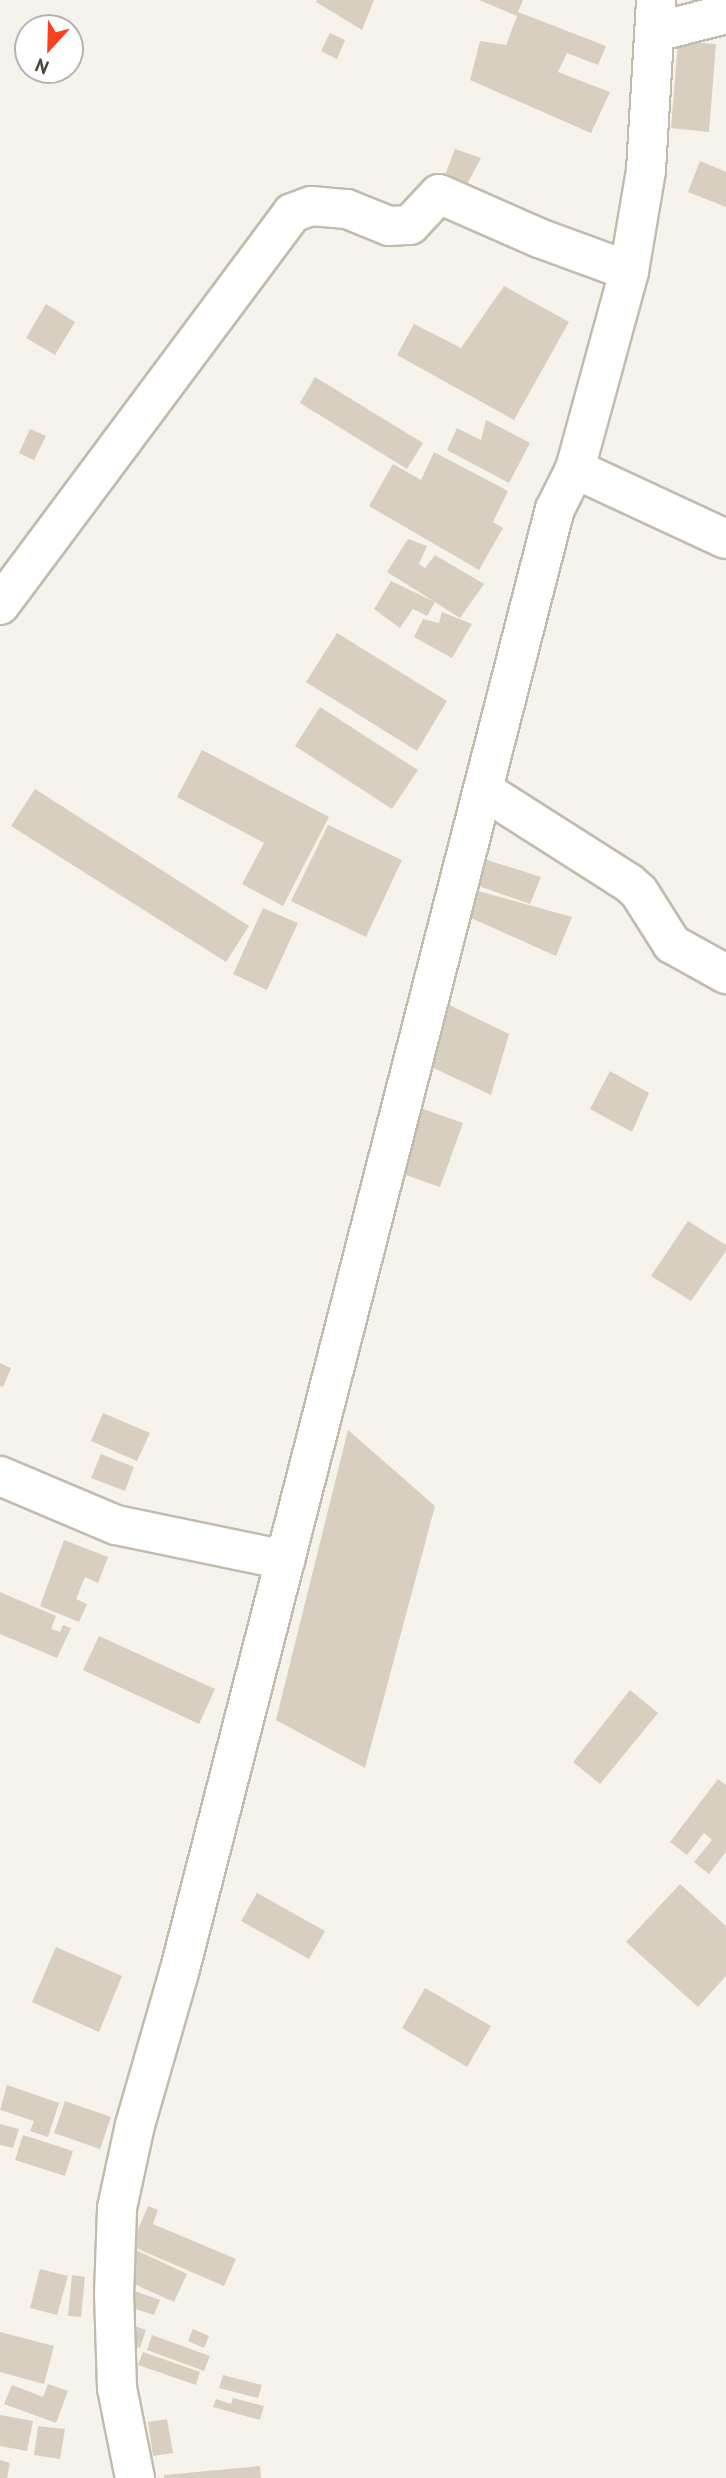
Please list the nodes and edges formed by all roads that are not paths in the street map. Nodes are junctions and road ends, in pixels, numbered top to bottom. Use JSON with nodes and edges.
{"nodes":[{"id":1,"x":726,"y":13,"type":"edge"},
{"id":2,"x":656,"y":16,"type":"edge"},
{"id":3,"x":629,"y":271,"type":"junction"},
{"id":4,"x":575,"y":469,"type":"junction"},
{"id":5,"x":726,"y":539,"type":"edge"},
{"id":6,"x":0,"y":605,"type":"edge"},
{"id":7,"x":483,"y":790,"type":"junction"},
{"id":8,"x":726,"y":974,"type":"edge"},
{"id":9,"x":0,"y":1476,"type":"edge"},
{"id":10,"x":285,"y":1560,"type":"junction"},
{"id":11,"x":135,"y":2478,"type":"edge"}],
"edges":[{"from":1,"to":2,"type":"street"},
{"from":2,"to":3,"type":"street"},
{"from":3,"to":4,"type":"street"},
{"from":3,"to":6,"type":"street"},
{"from":4,"to":5,"type":"street"},
{"from":4,"to":7,"type":"street"},
{"from":7,"to":8,"type":"street"},
{"from":7,"to":10,"type":"street"},
{"from":9,"to":10,"type":"street"},
{"from":10,"to":11,"type":"street"}]}
